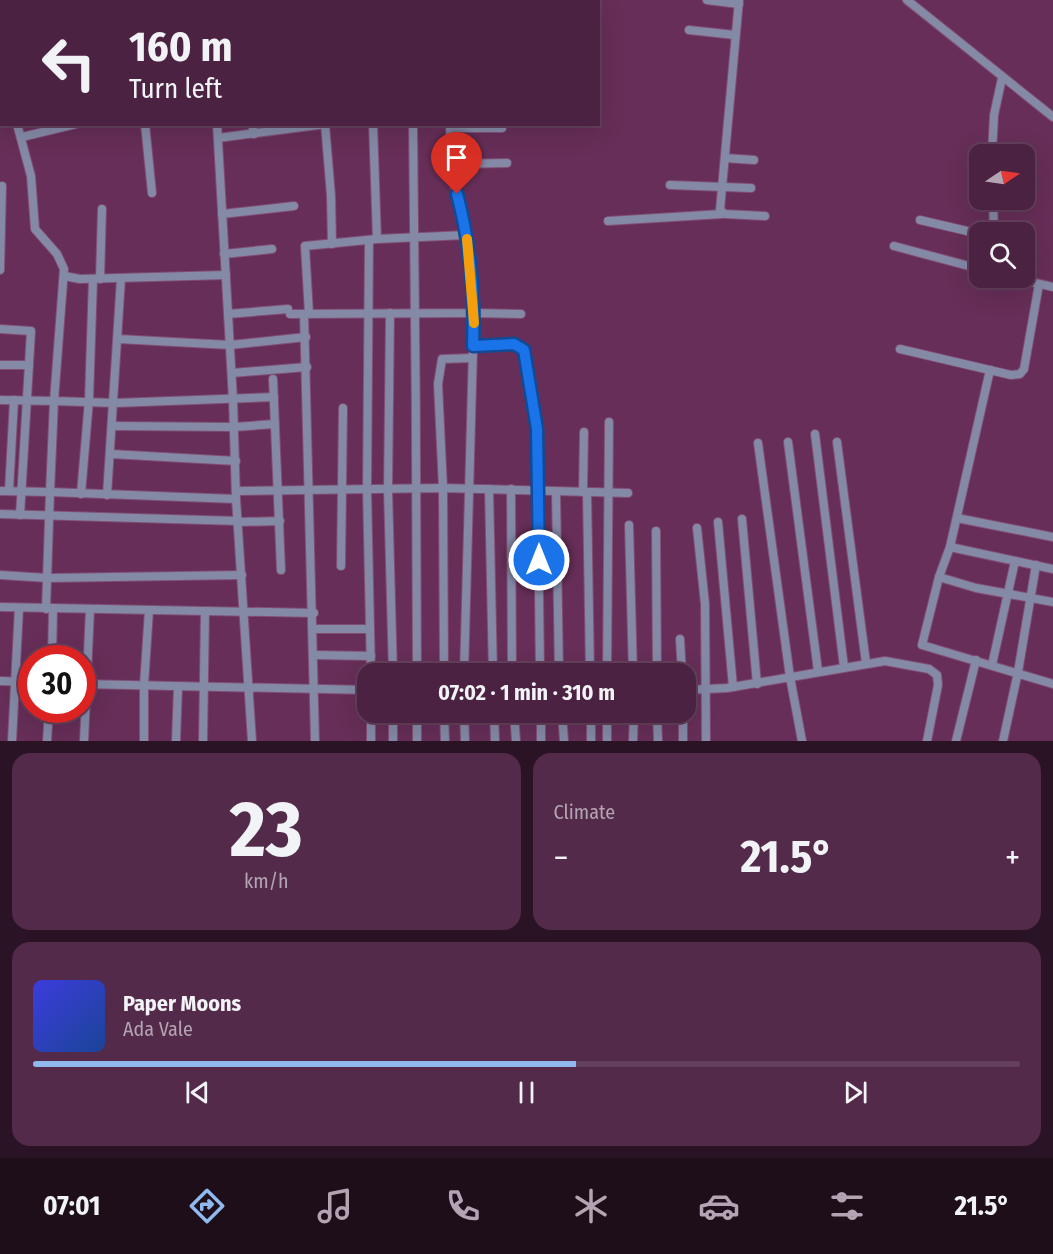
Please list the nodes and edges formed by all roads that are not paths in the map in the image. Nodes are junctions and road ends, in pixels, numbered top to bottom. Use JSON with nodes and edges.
{"nodes":[{"id":1,"x":707,"y":0,"type":"edge"},
{"id":2,"x":908,"y":0,"type":"edge"},
{"id":3,"x":739,"y":2,"type":"edge"},
{"id":4,"x":688,"y":30,"type":"dead end"},
{"id":5,"x":735,"y":35,"type":"junction"},
{"id":6,"x":1002,"y":78,"type":"junction"},
{"id":7,"x":1053,"y":117,"type":"edge"},
{"id":8,"x":19,"y":126,"type":"edge"},
{"id":9,"x":68,"y":126,"type":"edge"},
{"id":10,"x":146,"y":126,"type":"edge"},
{"id":11,"x":217,"y":126,"type":"edge"},
{"id":12,"x":252,"y":126,"type":"edge"},
{"id":13,"x":317,"y":126,"type":"edge"},
{"id":14,"x":325,"y":126,"type":"edge"},
{"id":15,"x":374,"y":126,"type":"edge"},
{"id":16,"x":413,"y":126,"type":"edge"},
{"id":17,"x":450,"y":126,"type":"edge"},
{"id":18,"x":502,"y":128,"type":"dead end"},
{"id":19,"x":254,"y":134,"type":"junction"},
{"id":20,"x":22,"y":137,"type":"junction"},
{"id":21,"x":218,"y":138,"type":"junction"},
{"id":22,"x":993,"y":144,"type":"edge"},
{"id":23,"x":724,"y":158,"type":"junction"},
{"id":24,"x":754,"y":160,"type":"dead end"},
{"id":25,"x":507,"y":163,"type":"dead end"},
{"id":26,"x":452,"y":164,"type":"junction"},
{"id":27,"x":670,"y":185,"type":"dead end"},
{"id":28,"x":2,"y":186,"type":"dead end"},
{"id":29,"x":723,"y":187,"type":"junction"},
{"id":30,"x":751,"y":188,"type":"dead end"},
{"id":31,"x":152,"y":193,"type":"dead end"},
{"id":32,"x":294,"y":206,"type":"dead end"},
{"id":33,"x":102,"y":209,"type":"dead end"},
{"id":34,"x":222,"y":214,"type":"junction"},
{"id":35,"x":722,"y":214,"type":"junction"},
{"id":36,"x":765,"y":216,"type":"dead end"},
{"id":37,"x":920,"y":220,"type":"dead end"},
{"id":38,"x":608,"y":221,"type":"dead end"},
{"id":39,"x":969,"y":231,"type":"edge"},
{"id":40,"x":466,"y":235,"type":"junction"},
{"id":41,"x":415,"y":236,"type":"junction"},
{"id":42,"x":373,"y":239,"type":"junction"},
{"id":43,"x":332,"y":244,"type":"junction"},
{"id":44,"x":894,"y":246,"type":"dead end"},
{"id":45,"x":272,"y":249,"type":"dead end"},
{"id":46,"x":224,"y":254,"type":"junction"},
{"id":47,"x":969,"y":265,"type":"edge"},
{"id":48,"x":0,"y":270,"type":"edge"},
{"id":49,"x":226,"y":275,"type":"junction"},
{"id":50,"x":64,"y":276,"type":"junction"},
{"id":51,"x":121,"y":278,"type":"junction"},
{"id":52,"x":97,"y":279,"type":"junction"},
{"id":53,"x":1035,"y":283,"type":"edge"},
{"id":54,"x":1038,"y":284,"type":"junction"},
{"id":55,"x":1053,"y":287,"type":"edge"},
{"id":56,"x":474,"y":312,"type":"junction"},
{"id":57,"x":369,"y":313,"type":"junction"},
{"id":58,"x":390,"y":313,"type":"junction"},
{"id":59,"x":417,"y":313,"type":"junction"},
{"id":60,"x":228,"y":314,"type":"junction"},
{"id":61,"x":307,"y":314,"type":"junction"},
{"id":62,"x":521,"y":314,"type":"dead end"},
{"id":63,"x":0,"y":329,"type":"edge"},
{"id":64,"x":306,"y":337,"type":"junction"},
{"id":65,"x":118,"y":339,"type":"junction"},
{"id":66,"x":230,"y":345,"type":"junction"},
{"id":67,"x":473,"y":346,"type":"junction"},
{"id":68,"x":900,"y":349,"type":"dead end"},
{"id":69,"x":472,"y":358,"type":"junction"},
{"id":70,"x":0,"y":365,"type":"edge"},
{"id":71,"x":29,"y":365,"type":"junction"},
{"id":72,"x":307,"y":367,"type":"junction"},
{"id":73,"x":990,"y":370,"type":"junction"},
{"id":74,"x":232,"y":373,"type":"junction"},
{"id":75,"x":273,"y":379,"type":"dead end"},
{"id":76,"x":274,"y":397,"type":"junction"},
{"id":77,"x":0,"y":400,"type":"edge"},
{"id":78,"x":14,"y":400,"type":"junction"},
{"id":79,"x":28,"y":400,"type":"junction"},
{"id":80,"x":88,"y":400,"type":"junction"},
{"id":81,"x":233,"y":400,"type":"junction"},
{"id":82,"x":54,"y":401,"type":"junction"},
{"id":83,"x":115,"y":403,"type":"junction"},
{"id":84,"x":343,"y":408,"type":"dead end"},
{"id":85,"x":609,"y":422,"type":"dead end"},
{"id":86,"x":275,"y":424,"type":"junction"},
{"id":87,"x":113,"y":426,"type":"junction"},
{"id":88,"x":234,"y":427,"type":"junction"},
{"id":89,"x":584,"y":432,"type":"dead end"},
{"id":90,"x":815,"y":434,"type":"dead end"},
{"id":91,"x":788,"y":442,"type":"dead end"},
{"id":92,"x":837,"y":442,"type":"dead end"},
{"id":93,"x":758,"y":443,"type":"dead end"},
{"id":94,"x":111,"y":454,"type":"junction"},
{"id":95,"x":236,"y":461,"type":"junction"},
{"id":96,"x":443,"y":488,"type":"junction"},
{"id":97,"x":489,"y":489,"type":"junction"},
{"id":98,"x":511,"y":489,"type":"junction"},
{"id":99,"x":367,"y":490,"type":"junction"},
{"id":100,"x":388,"y":490,"type":"junction"},
{"id":101,"x":416,"y":490,"type":"junction"},
{"id":102,"x":468,"y":490,"type":"junction"},
{"id":103,"x":4,"y":491,"type":"edge"},
{"id":104,"x":279,"y":491,"type":"junction"},
{"id":105,"x":309,"y":491,"type":"junction"},
{"id":106,"x":342,"y":491,"type":"junction"},
{"id":107,"x":21,"y":492,"type":"junction"},
{"id":108,"x":50,"y":492,"type":"junction"},
{"id":109,"x":539,"y":492,"type":"junction"},
{"id":110,"x":555,"y":492,"type":"junction"},
{"id":111,"x":585,"y":492,"type":"junction"},
{"id":112,"x":607,"y":492,"type":"junction"},
{"id":113,"x":628,"y":493,"type":"dead end"},
{"id":114,"x":81,"y":494,"type":"junction"},
{"id":115,"x":107,"y":495,"type":"junction"},
{"id":116,"x":237,"y":495,"type":"junction"},
{"id":117,"x":0,"y":514,"type":"edge"},
{"id":118,"x":20,"y":515,"type":"junction"},
{"id":119,"x":51,"y":517,"type":"junction"},
{"id":120,"x":957,"y":518,"type":"junction"},
{"id":121,"x":742,"y":519,"type":"dead end"},
{"id":122,"x":239,"y":521,"type":"junction"},
{"id":123,"x":280,"y":521,"type":"junction"},
{"id":124,"x":718,"y":522,"type":"dead end"},
{"id":125,"x":629,"y":525,"type":"dead end"},
{"id":126,"x":697,"y":528,"type":"dead end"},
{"id":127,"x":656,"y":531,"type":"dead end"},
{"id":128,"x":1053,"y":537,"type":"edge"},
{"id":129,"x":951,"y":547,"type":"junction"},
{"id":130,"x":1015,"y":561,"type":"junction"},
{"id":131,"x":1036,"y":565,"type":"junction"},
{"id":132,"x":341,"y":566,"type":"dead end"},
{"id":133,"x":1053,"y":569,"type":"edge"},
{"id":134,"x":281,"y":570,"type":"dead end"},
{"id":135,"x":0,"y":575,"type":"edge"},
{"id":136,"x":242,"y":575,"type":"junction"},
{"id":137,"x":939,"y":577,"type":"junction"},
{"id":138,"x":48,"y":578,"type":"junction"},
{"id":139,"x":1008,"y":594,"type":"junction"},
{"id":140,"x":1030,"y":597,"type":"junction"},
{"id":141,"x":1053,"y":602,"type":"edge"},
{"id":142,"x":0,"y":607,"type":"edge"},
{"id":143,"x":19,"y":608,"type":"junction"},
{"id":144,"x":50,"y":609,"type":"junction"},
{"id":145,"x":90,"y":609,"type":"junction"},
{"id":146,"x":149,"y":610,"type":"junction"},
{"id":147,"x":205,"y":611,"type":"junction"},
{"id":148,"x":245,"y":612,"type":"junction"},
{"id":149,"x":314,"y":613,"type":"junction"},
{"id":150,"x":314,"y":629,"type":"junction"},
{"id":151,"x":370,"y":629,"type":"junction"},
{"id":152,"x":680,"y":639,"type":"dead end"},
{"id":153,"x":51,"y":645,"type":"edge"},
{"id":154,"x":87,"y":645,"type":"edge"},
{"id":155,"x":314,"y":655,"type":"junction"},
{"id":156,"x":371,"y":656,"type":"junction"},
{"id":157,"x":976,"y":660,"type":"junction"},
{"id":158,"x":371,"y":663,"type":"edge"},
{"id":159,"x":393,"y":663,"type":"edge"},
{"id":160,"x":417,"y":663,"type":"edge"},
{"id":161,"x":444,"y":663,"type":"edge"},
{"id":162,"x":464,"y":663,"type":"edge"},
{"id":163,"x":493,"y":663,"type":"edge"},
{"id":164,"x":512,"y":663,"type":"edge"},
{"id":165,"x":540,"y":663,"type":"edge"},
{"id":166,"x":559,"y":663,"type":"edge"},
{"id":167,"x":590,"y":663,"type":"edge"},
{"id":168,"x":607,"y":663,"type":"edge"},
{"id":169,"x":633,"y":663,"type":"edge"},
{"id":170,"x":657,"y":663,"type":"edge"},
{"id":171,"x":681,"y":663,"type":"edge"},
{"id":172,"x":866,"y":663,"type":"junction"},
{"id":173,"x":992,"y":665,"type":"junction"},
{"id":174,"x":844,"y":667,"type":"junction"},
{"id":175,"x":818,"y":671,"type":"junction"},
{"id":176,"x":1018,"y":672,"type":"junction"},
{"id":177,"x":790,"y":677,"type":"junction"},
{"id":178,"x":0,"y":681,"type":"edge"},
{"id":179,"x":14,"y":682,"type":"junction"},
{"id":180,"x":18,"y":682,"type":"edge"},
{"id":181,"x":96,"y":684,"type":"edge"},
{"id":182,"x":757,"y":684,"type":"junction"},
{"id":183,"x":1053,"y":684,"type":"edge"},
{"id":184,"x":144,"y":686,"type":"junction"},
{"id":185,"x":178,"y":687,"type":"junction"},
{"id":186,"x":203,"y":687,"type":"junction"},
{"id":187,"x":733,"y":687,"type":"junction"},
{"id":188,"x":250,"y":689,"type":"junction"},
{"id":189,"x":314,"y":690,"type":"junction"},
{"id":190,"x":357,"y":690,"type":"edge"},
{"id":191,"x":696,"y":691,"type":"edge"},
{"id":192,"x":704,"y":691,"type":"junction"},
{"id":193,"x":48,"y":723,"type":"edge"},
{"id":194,"x":84,"y":723,"type":"edge"},
{"id":195,"x":371,"y":723,"type":"edge"},
{"id":196,"x":393,"y":723,"type":"edge"},
{"id":197,"x":417,"y":723,"type":"edge"},
{"id":198,"x":444,"y":723,"type":"edge"},
{"id":199,"x":464,"y":723,"type":"edge"},
{"id":200,"x":494,"y":723,"type":"edge"},
{"id":201,"x":515,"y":723,"type":"edge"},
{"id":202,"x":541,"y":723,"type":"edge"},
{"id":203,"x":562,"y":723,"type":"edge"},
{"id":204,"x":591,"y":723,"type":"edge"},
{"id":205,"x":607,"y":723,"type":"edge"},
{"id":206,"x":634,"y":723,"type":"edge"},
{"id":207,"x":657,"y":723,"type":"edge"},
{"id":208,"x":683,"y":723,"type":"edge"},
{"id":209,"x":12,"y":741,"type":"edge"},
{"id":210,"x":47,"y":741,"type":"edge"},
{"id":211,"x":84,"y":741,"type":"edge"},
{"id":212,"x":144,"y":741,"type":"edge"},
{"id":213,"x":176,"y":741,"type":"edge"},
{"id":214,"x":202,"y":741,"type":"edge"},
{"id":215,"x":252,"y":741,"type":"edge"},
{"id":216,"x":315,"y":741,"type":"edge"},
{"id":217,"x":371,"y":741,"type":"edge"},
{"id":218,"x":393,"y":741,"type":"edge"},
{"id":219,"x":417,"y":741,"type":"edge"},
{"id":220,"x":445,"y":741,"type":"edge"},
{"id":221,"x":465,"y":741,"type":"edge"},
{"id":222,"x":495,"y":741,"type":"edge"},
{"id":223,"x":516,"y":741,"type":"edge"},
{"id":224,"x":541,"y":741,"type":"edge"},
{"id":225,"x":564,"y":741,"type":"edge"},
{"id":226,"x":591,"y":741,"type":"edge"},
{"id":227,"x":608,"y":741,"type":"edge"},
{"id":228,"x":633,"y":741,"type":"edge"},
{"id":229,"x":658,"y":741,"type":"edge"},
{"id":230,"x":683,"y":741,"type":"edge"},
{"id":231,"x":706,"y":741,"type":"edge"},
{"id":232,"x":802,"y":741,"type":"edge"},
{"id":233,"x":927,"y":741,"type":"edge"},
{"id":234,"x":956,"y":741,"type":"edge"},
{"id":235,"x":1003,"y":741,"type":"edge"}],
"edges":[{"from":1,"to":3,"type":"street"},
{"from":2,"to":6,"type":"street"},
{"from":3,"to":5,"type":"street"},
{"from":4,"to":5,"type":"street"},
{"from":5,"to":23,"type":"street"},
{"from":6,"to":7,"type":"street"},
{"from":6,"to":22,"type":"street"},
{"from":8,"to":20,"type":"street"},
{"from":9,"to":20,"type":"street"},
{"from":10,"to":31,"type":"street"},
{"from":11,"to":21,"type":"street"},
{"from":12,"to":19,"type":"street"},
{"from":13,"to":19,"type":"street"},
{"from":14,"to":43,"type":"street"},
{"from":15,"to":42,"type":"street"},
{"from":16,"to":41,"type":"street"},
{"from":17,"to":18,"type":"street"},
{"from":17,"to":26,"type":"street"},
{"from":19,"to":21,"type":"street"},
{"from":20,"to":50,"type":"street"},
{"from":21,"to":34,"type":"street"},
{"from":23,"to":24,"type":"street"},
{"from":23,"to":29,"type":"street"},
{"from":25,"to":26,"type":"street"},
{"from":26,"to":40,"type":"street"},
{"from":27,"to":29,"type":"street"},
{"from":28,"to":48,"type":"street"},
{"from":29,"to":30,"type":"street"},
{"from":29,"to":35,"type":"street"},
{"from":32,"to":34,"type":"street"},
{"from":33,"to":52,"type":"street"},
{"from":34,"to":46,"type":"street"},
{"from":35,"to":36,"type":"street"},
{"from":35,"to":38,"type":"street"},
{"from":37,"to":39,"type":"street"},
{"from":40,"to":41,"type":"street"},
{"from":40,"to":56,"type":"street"},
{"from":41,"to":42,"type":"street"},
{"from":41,"to":59,"type":"street"},
{"from":42,"to":43,"type":"street"},
{"from":42,"to":57,"type":"street"},
{"from":43,"to":61,"type":"street"},
{"from":44,"to":47,"type":"street"},
{"from":45,"to":46,"type":"street"},
{"from":46,"to":49,"type":"street"},
{"from":49,"to":51,"type":"street"},
{"from":49,"to":60,"type":"street"},
{"from":50,"to":52,"type":"street"},
{"from":50,"to":82,"type":"street"},
{"from":51,"to":52,"type":"street"},
{"from":51,"to":65,"type":"street"},
{"from":52,"to":80,"type":"street"},
{"from":53,"to":54,"type":"street"},
{"from":54,"to":55,"type":"street"},
{"from":54,"to":73,"type":"street"},
{"from":56,"to":59,"type":"street"},
{"from":56,"to":62,"type":"street"},
{"from":56,"to":67,"type":"street"},
{"from":57,"to":58,"type":"street"},
{"from":57,"to":61,"type":"street"},
{"from":57,"to":99,"type":"street"},
{"from":58,"to":59,"type":"street"},
{"from":58,"to":100,"type":"street"},
{"from":59,"to":101,"type":"street"},
{"from":60,"to":61,"type":"street"},
{"from":60,"to":66,"type":"street"},
{"from":61,"to":64,"type":"street"},
{"from":63,"to":71,"type":"street"},
{"from":64,"to":66,"type":"street"},
{"from":64,"to":72,"type":"street"},
{"from":65,"to":66,"type":"street"},
{"from":65,"to":83,"type":"street"},
{"from":66,"to":74,"type":"street"},
{"from":67,"to":69,"type":"street"},
{"from":67,"to":109,"type":"street"},
{"from":68,"to":73,"type":"street"},
{"from":69,"to":96,"type":"street"},
{"from":69,"to":102,"type":"street"},
{"from":70,"to":71,"type":"street"},
{"from":71,"to":79,"type":"street"},
{"from":72,"to":74,"type":"street"},
{"from":72,"to":105,"type":"street"},
{"from":73,"to":120,"type":"street"},
{"from":74,"to":81,"type":"street"},
{"from":75,"to":76,"type":"street"},
{"from":76,"to":81,"type":"street"},
{"from":76,"to":86,"type":"street"},
{"from":77,"to":78,"type":"street"},
{"from":78,"to":79,"type":"street"},
{"from":78,"to":103,"type":"street"},
{"from":79,"to":82,"type":"street"},
{"from":79,"to":107,"type":"street"},
{"from":80,"to":82,"type":"street"},
{"from":80,"to":83,"type":"street"},
{"from":80,"to":114,"type":"street"},
{"from":81,"to":83,"type":"street"},
{"from":81,"to":88,"type":"street"},
{"from":82,"to":108,"type":"street"},
{"from":83,"to":87,"type":"street"},
{"from":84,"to":106,"type":"street"},
{"from":85,"to":112,"type":"street"},
{"from":86,"to":88,"type":"street"},
{"from":86,"to":104,"type":"street"},
{"from":87,"to":88,"type":"street"},
{"from":87,"to":94,"type":"street"},
{"from":88,"to":95,"type":"street"},
{"from":89,"to":111,"type":"street"},
{"from":90,"to":174,"type":"street"},
{"from":91,"to":175,"type":"street"},
{"from":92,"to":172,"type":"street"},
{"from":93,"to":177,"type":"street"},
{"from":94,"to":95,"type":"street"},
{"from":94,"to":115,"type":"street"},
{"from":95,"to":116,"type":"street"},
{"from":96,"to":101,"type":"street"},
{"from":96,"to":102,"type":"street"},
{"from":96,"to":161,"type":"street"},
{"from":97,"to":98,"type":"street"},
{"from":97,"to":102,"type":"street"},
{"from":97,"to":163,"type":"street"},
{"from":98,"to":109,"type":"street"},
{"from":98,"to":164,"type":"street"},
{"from":99,"to":100,"type":"street"},
{"from":99,"to":106,"type":"street"},
{"from":99,"to":151,"type":"street"},
{"from":100,"to":101,"type":"street"},
{"from":100,"to":159,"type":"street"},
{"from":101,"to":160,"type":"street"},
{"from":102,"to":162,"type":"street"},
{"from":103,"to":107,"type":"street"},
{"from":104,"to":105,"type":"street"},
{"from":104,"to":116,"type":"street"},
{"from":104,"to":123,"type":"street"},
{"from":105,"to":106,"type":"street"},
{"from":105,"to":149,"type":"street"},
{"from":106,"to":132,"type":"street"},
{"from":107,"to":108,"type":"street"},
{"from":107,"to":118,"type":"street"},
{"from":108,"to":114,"type":"street"},
{"from":108,"to":119,"type":"street"},
{"from":109,"to":110,"type":"street"},
{"from":109,"to":165,"type":"street"},
{"from":110,"to":111,"type":"street"},
{"from":110,"to":166,"type":"street"},
{"from":111,"to":112,"type":"street"},
{"from":111,"to":167,"type":"street"},
{"from":112,"to":113,"type":"street"},
{"from":112,"to":168,"type":"street"},
{"from":114,"to":115,"type":"street"},
{"from":115,"to":116,"type":"street"},
{"from":116,"to":122,"type":"street"},
{"from":117,"to":118,"type":"street"},
{"from":118,"to":119,"type":"street"},
{"from":119,"to":122,"type":"street"},
{"from":119,"to":138,"type":"street"},
{"from":120,"to":128,"type":"street"},
{"from":120,"to":129,"type":"street"},
{"from":121,"to":182,"type":"street"},
{"from":122,"to":123,"type":"street"},
{"from":122,"to":136,"type":"street"},
{"from":123,"to":134,"type":"street"},
{"from":124,"to":187,"type":"street"},
{"from":125,"to":169,"type":"street"},
{"from":126,"to":192,"type":"street"},
{"from":127,"to":170,"type":"street"},
{"from":129,"to":130,"type":"street"},
{"from":129,"to":137,"type":"street"},
{"from":130,"to":131,"type":"street"},
{"from":130,"to":139,"type":"street"},
{"from":131,"to":133,"type":"street"},
{"from":131,"to":140,"type":"street"},
{"from":135,"to":138,"type":"street"},
{"from":136,"to":138,"type":"street"},
{"from":136,"to":148,"type":"street"},
{"from":137,"to":139,"type":"street"},
{"from":137,"to":157,"type":"street"},
{"from":138,"to":144,"type":"street"},
{"from":139,"to":140,"type":"street"},
{"from":139,"to":173,"type":"street"},
{"from":140,"to":141,"type":"street"},
{"from":140,"to":176,"type":"street"},
{"from":142,"to":143,"type":"street"},
{"from":143,"to":144,"type":"street"},
{"from":143,"to":179,"type":"street"},
{"from":144,"to":145,"type":"street"},
{"from":144,"to":153,"type":"street"},
{"from":145,"to":146,"type":"street"},
{"from":145,"to":154,"type":"street"},
{"from":146,"to":147,"type":"street"},
{"from":146,"to":184,"type":"street"},
{"from":147,"to":148,"type":"street"},
{"from":147,"to":186,"type":"street"},
{"from":148,"to":149,"type":"street"},
{"from":148,"to":188,"type":"street"},
{"from":149,"to":150,"type":"street"},
{"from":150,"to":151,"type":"street"},
{"from":150,"to":155,"type":"street"},
{"from":151,"to":156,"type":"street"},
{"from":152,"to":171,"type":"street"},
{"from":155,"to":156,"type":"street"},
{"from":155,"to":189,"type":"street"},
{"from":156,"to":158,"type":"street"},
{"from":157,"to":173,"type":"street"},
{"from":157,"to":234,"type":"street"},
{"from":172,"to":174,"type":"street"},
{"from":172,"to":233,"type":"street"},
{"from":173,"to":176,"type":"street"},
{"from":174,"to":175,"type":"street"},
{"from":175,"to":177,"type":"street"},
{"from":176,"to":183,"type":"street"},
{"from":176,"to":235,"type":"street"},
{"from":177,"to":182,"type":"street"},
{"from":177,"to":232,"type":"street"},
{"from":178,"to":179,"type":"street"},
{"from":179,"to":180,"type":"street"},
{"from":179,"to":209,"type":"street"},
{"from":181,"to":184,"type":"street"},
{"from":182,"to":187,"type":"street"},
{"from":184,"to":185,"type":"street"},
{"from":184,"to":212,"type":"street"},
{"from":185,"to":186,"type":"street"},
{"from":185,"to":213,"type":"street"},
{"from":186,"to":188,"type":"street"},
{"from":186,"to":214,"type":"street"},
{"from":187,"to":192,"type":"street"},
{"from":188,"to":189,"type":"street"},
{"from":188,"to":215,"type":"street"},
{"from":189,"to":190,"type":"street"},
{"from":189,"to":216,"type":"street"},
{"from":191,"to":192,"type":"street"},
{"from":192,"to":231,"type":"street"},
{"from":193,"to":210,"type":"street"},
{"from":194,"to":211,"type":"street"},
{"from":195,"to":217,"type":"street"},
{"from":196,"to":218,"type":"street"},
{"from":197,"to":219,"type":"street"},
{"from":198,"to":220,"type":"street"},
{"from":199,"to":221,"type":"street"},
{"from":200,"to":222,"type":"street"},
{"from":201,"to":223,"type":"street"},
{"from":202,"to":224,"type":"street"},
{"from":203,"to":225,"type":"street"},
{"from":204,"to":226,"type":"street"},
{"from":205,"to":227,"type":"street"},
{"from":206,"to":228,"type":"street"},
{"from":207,"to":229,"type":"street"},
{"from":208,"to":230,"type":"street"}]}
